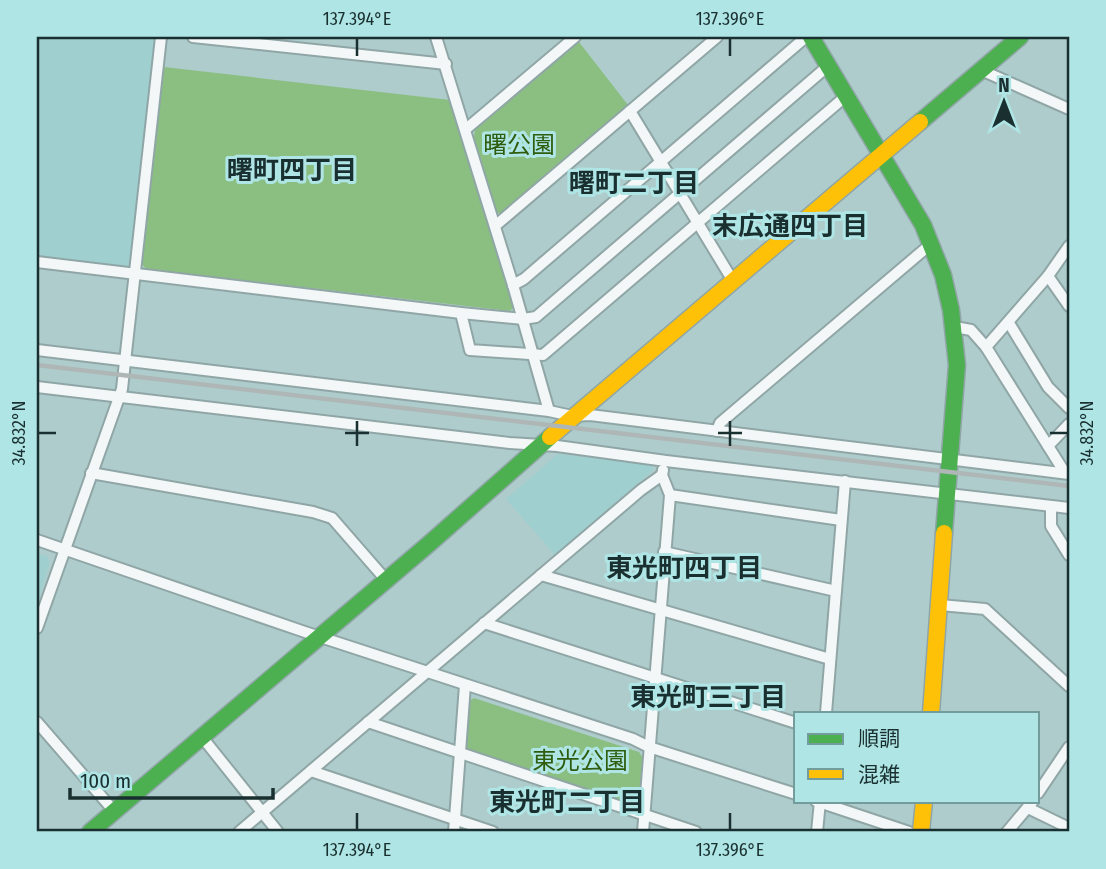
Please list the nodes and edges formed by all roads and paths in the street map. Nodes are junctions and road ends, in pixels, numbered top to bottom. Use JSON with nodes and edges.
{"nodes":[{"id":1,"x":162,"y":37,"type":"edge"},
{"id":2,"x":193,"y":37,"type":"edge"},
{"id":3,"x":436,"y":37,"type":"edge"},
{"id":4,"x":575,"y":37,"type":"edge"},
{"id":5,"x":717,"y":37,"type":"edge"},
{"id":6,"x":806,"y":37,"type":"edge"},
{"id":7,"x":811,"y":37,"type":"edge"},
{"id":8,"x":1018,"y":37,"type":"edge"},
{"id":9,"x":446,"y":64,"type":"junction"},
{"id":10,"x":828,"y":66,"type":"junction"},
{"id":11,"x":981,"y":71,"type":"junction"},
{"id":12,"x":846,"y":96,"type":"junction"},
{"id":13,"x":1069,"y":109,"type":"edge"},
{"id":14,"x":630,"y":111,"type":"junction"},
{"id":15,"x":466,"y":129,"type":"junction"},
{"id":16,"x":881,"y":155,"type":"junction"},
{"id":17,"x":660,"y":162,"type":"junction"},
{"id":18,"x":680,"y":193,"type":"junction"},
{"id":19,"x":698,"y":223,"type":"junction"},
{"id":20,"x":495,"y":226,"type":"junction"},
{"id":21,"x":932,"y":243,"type":"junction"},
{"id":22,"x":1069,"y":246,"type":"edge"},
{"id":23,"x":37,"y":262,"type":"edge"},
{"id":24,"x":134,"y":275,"type":"junction"},
{"id":25,"x":1048,"y":276,"type":"junction"},
{"id":26,"x":733,"y":281,"type":"junction"},
{"id":27,"x":513,"y":285,"type":"junction"},
{"id":28,"x":1069,"y":306,"type":"edge"},
{"id":29,"x":461,"y":313,"type":"junction"},
{"id":30,"x":523,"y":319,"type":"junction"},
{"id":31,"x":1009,"y":323,"type":"junction"},
{"id":32,"x":955,"y":327,"type":"junction"},
{"id":33,"x":986,"y":347,"type":"junction"},
{"id":34,"x":37,"y":350,"type":"edge"},
{"id":35,"x":533,"y":355,"type":"junction"},
{"id":36,"x":124,"y":360,"type":"junction"},
{"id":37,"x":37,"y":387,"type":"edge"},
{"id":38,"x":119,"y":396,"type":"junction"},
{"id":39,"x":1069,"y":408,"type":"edge"},
{"id":40,"x":549,"y":411,"type":"junction"},
{"id":41,"x":572,"y":416,"type":"junction"},
{"id":42,"x":1069,"y":424,"type":"edge"},
{"id":43,"x":718,"y":431,"type":"junction"},
{"id":44,"x":542,"y":445,"type":"junction"},
{"id":45,"x":1048,"y":446,"type":"junction"},
{"id":46,"x":951,"y":458,"type":"junction"},
{"id":47,"x":666,"y":461,"type":"junction"},
{"id":48,"x":91,"y":473,"type":"junction"},
{"id":49,"x":1067,"y":474,"type":"edge"},
{"id":50,"x":662,"y":475,"type":"junction"},
{"id":51,"x":845,"y":481,"type":"junction"},
{"id":52,"x":948,"y":492,"type":"junction"},
{"id":53,"x":670,"y":495,"type":"junction"},
{"id":54,"x":1051,"y":506,"type":"junction"},
{"id":55,"x":1069,"y":508,"type":"edge"},
{"id":56,"x":841,"y":520,"type":"junction"},
{"id":57,"x":37,"y":540,"type":"edge"},
{"id":58,"x":64,"y":551,"type":"junction"},
{"id":59,"x":664,"y":552,"type":"junction"},
{"id":60,"x":1069,"y":555,"type":"edge"},
{"id":61,"x":541,"y":575,"type":"junction"},
{"id":62,"x":386,"y":580,"type":"junction"},
{"id":63,"x":836,"y":591,"type":"junction"},
{"id":64,"x":940,"y":605,"type":"junction"},
{"id":65,"x":660,"y":612,"type":"junction"},
{"id":66,"x":484,"y":623,"type":"junction"},
{"id":67,"x":37,"y":628,"type":"edge"},
{"id":68,"x":319,"y":636,"type":"junction"},
{"id":69,"x":830,"y":660,"type":"junction"},
{"id":70,"x":428,"y":672,"type":"junction"},
{"id":71,"x":655,"y":679,"type":"junction"},
{"id":72,"x":465,"y":685,"type":"junction"},
{"id":73,"x":1069,"y":686,"type":"edge"},
{"id":74,"x":826,"y":712,"type":"edge"},
{"id":75,"x":931,"y":712,"type":"edge"},
{"id":76,"x":37,"y":722,"type":"edge"},
{"id":77,"x":368,"y":722,"type":"junction"},
{"id":78,"x":794,"y":722,"type":"edge"},
{"id":79,"x":202,"y":737,"type":"junction"},
{"id":80,"x":649,"y":747,"type":"junction"},
{"id":81,"x":1069,"y":747,"type":"edge"},
{"id":82,"x":460,"y":754,"type":"junction"},
{"id":83,"x":311,"y":771,"type":"junction"},
{"id":84,"x":1040,"y":786,"type":"edge"},
{"id":85,"x":794,"y":793,"type":"edge"},
{"id":86,"x":818,"y":802,"type":"edge"},
{"id":87,"x":821,"y":802,"type":"edge"},
{"id":88,"x":924,"y":802,"type":"edge"},
{"id":89,"x":1030,"y":804,"type":"edge"},
{"id":90,"x":114,"y":811,"type":"junction"},
{"id":91,"x":263,"y":811,"type":"junction"},
{"id":92,"x":644,"y":815,"type":"junction"},
{"id":93,"x":455,"y":819,"type":"junction"},
{"id":94,"x":1069,"y":828,"type":"edge"},
{"id":95,"x":277,"y":831,"type":"edge"},
{"id":96,"x":90,"y":832,"type":"edge"},
{"id":97,"x":239,"y":832,"type":"edge"},
{"id":98,"x":290,"y":832,"type":"edge"},
{"id":99,"x":454,"y":832,"type":"edge"},
{"id":100,"x":493,"y":832,"type":"edge"},
{"id":101,"x":643,"y":832,"type":"edge"},
{"id":102,"x":696,"y":832,"type":"edge"},
{"id":103,"x":817,"y":832,"type":"edge"},
{"id":104,"x":909,"y":832,"type":"edge"},
{"id":105,"x":921,"y":832,"type":"edge"},
{"id":106,"x":1007,"y":832,"type":"edge"}],
"edges":[{"from":1,"to":24,"type":"street"},
{"from":2,"to":9,"type":"street"},
{"from":3,"to":9,"type":"street"},
{"from":4,"to":15,"type":"street"},
{"from":5,"to":14,"type":"street"},
{"from":6,"to":17,"type":"street"},
{"from":7,"to":10,"type":"street"},
{"from":8,"to":11,"type":"street"},
{"from":9,"to":15,"type":"street"},
{"from":10,"to":12,"type":"street"},
{"from":10,"to":18,"type":"street"},
{"from":11,"to":13,"type":"street"},
{"from":11,"to":16,"type":"street"},
{"from":12,"to":16,"type":"street"},
{"from":12,"to":19,"type":"street"},
{"from":14,"to":17,"type":"street"},
{"from":14,"to":20,"type":"street"},
{"from":15,"to":20,"type":"street"},
{"from":16,"to":21,"type":"street"},
{"from":16,"to":26,"type":"street"},
{"from":17,"to":18,"type":"street"},
{"from":17,"to":27,"type":"street"},
{"from":18,"to":19,"type":"street"},
{"from":18,"to":30,"type":"street"},
{"from":19,"to":26,"type":"street"},
{"from":19,"to":35,"type":"street"},
{"from":20,"to":27,"type":"street"},
{"from":21,"to":32,"type":"street"},
{"from":21,"to":43,"type":"street"},
{"from":22,"to":25,"type":"street"},
{"from":23,"to":24,"type":"street"},
{"from":24,"to":29,"type":"street"},
{"from":24,"to":36,"type":"street"},
{"from":25,"to":28,"type":"street"},
{"from":25,"to":31,"type":"street"},
{"from":26,"to":41,"type":"street"},
{"from":27,"to":30,"type":"street"},
{"from":29,"to":30,"type":"street"},
{"from":29,"to":35,"type":"street"},
{"from":30,"to":35,"type":"street"},
{"from":31,"to":33,"type":"street"},
{"from":31,"to":39,"type":"street"},
{"from":32,"to":33,"type":"street"},
{"from":32,"to":46,"type":"street"},
{"from":33,"to":45,"type":"street"},
{"from":34,"to":36,"type":"street"},
{"from":35,"to":40,"type":"street"},
{"from":36,"to":38,"type":"street"},
{"from":36,"to":40,"type":"street"},
{"from":37,"to":38,"type":"street"},
{"from":38,"to":44,"type":"street"},
{"from":38,"to":48,"type":"street"},
{"from":40,"to":41,"type":"street"},
{"from":41,"to":43,"type":"street"},
{"from":41,"to":44,"type":"street"},
{"from":42,"to":45,"type":"street"},
{"from":43,"to":46,"type":"street"},
{"from":44,"to":47,"type":"street"},
{"from":44,"to":62,"type":"street"},
{"from":45,"to":49,"type":"street"},
{"from":46,"to":49,"type":"street"},
{"from":46,"to":52,"type":"street"},
{"from":47,"to":50,"type":"street"},
{"from":47,"to":51,"type":"street"},
{"from":48,"to":58,"type":"street"},
{"from":48,"to":62,"type":"street"},
{"from":50,"to":53,"type":"street"},
{"from":50,"to":61,"type":"street"},
{"from":51,"to":52,"type":"street"},
{"from":51,"to":56,"type":"street"},
{"from":52,"to":54,"type":"street"},
{"from":52,"to":64,"type":"street"},
{"from":53,"to":56,"type":"street"},
{"from":53,"to":59,"type":"street"},
{"from":54,"to":55,"type":"street"},
{"from":54,"to":60,"type":"street"},
{"from":56,"to":63,"type":"street"},
{"from":57,"to":58,"type":"street"},
{"from":58,"to":67,"type":"street"},
{"from":58,"to":68,"type":"street"},
{"from":59,"to":63,"type":"street"},
{"from":59,"to":65,"type":"street"},
{"from":61,"to":65,"type":"street"},
{"from":61,"to":66,"type":"street"},
{"from":62,"to":68,"type":"street"},
{"from":63,"to":69,"type":"street"},
{"from":64,"to":73,"type":"street"},
{"from":64,"to":75,"type":"street"},
{"from":65,"to":69,"type":"street"},
{"from":65,"to":71,"type":"street"},
{"from":66,"to":70,"type":"street"},
{"from":66,"to":71,"type":"street"},
{"from":68,"to":70,"type":"street"},
{"from":68,"to":79,"type":"street"},
{"from":69,"to":74,"type":"street"},
{"from":70,"to":72,"type":"street"},
{"from":70,"to":77,"type":"street"},
{"from":71,"to":78,"type":"street"},
{"from":71,"to":80,"type":"street"},
{"from":72,"to":80,"type":"street"},
{"from":72,"to":82,"type":"street"},
{"from":76,"to":90,"type":"street"},
{"from":77,"to":82,"type":"street"},
{"from":77,"to":83,"type":"street"},
{"from":79,"to":90,"type":"street"},
{"from":79,"to":91,"type":"street"},
{"from":80,"to":85,"type":"street"},
{"from":80,"to":92,"type":"street"},
{"from":81,"to":84,"type":"street"},
{"from":82,"to":92,"type":"street"},
{"from":82,"to":93,"type":"street"},
{"from":83,"to":91,"type":"street"},
{"from":83,"to":93,"type":"street"},
{"from":86,"to":103,"type":"street"},
{"from":87,"to":104,"type":"street"},
{"from":88,"to":105,"type":"street"},
{"from":89,"to":94,"type":"street"},
{"from":89,"to":106,"type":"street"},
{"from":90,"to":96,"type":"street"},
{"from":91,"to":95,"type":"street"},
{"from":91,"to":97,"type":"street"},
{"from":92,"to":101,"type":"street"},
{"from":92,"to":102,"type":"street"},
{"from":93,"to":99,"type":"street"},
{"from":93,"to":100,"type":"street"},
{"from":95,"to":98,"type":"street"}]}
